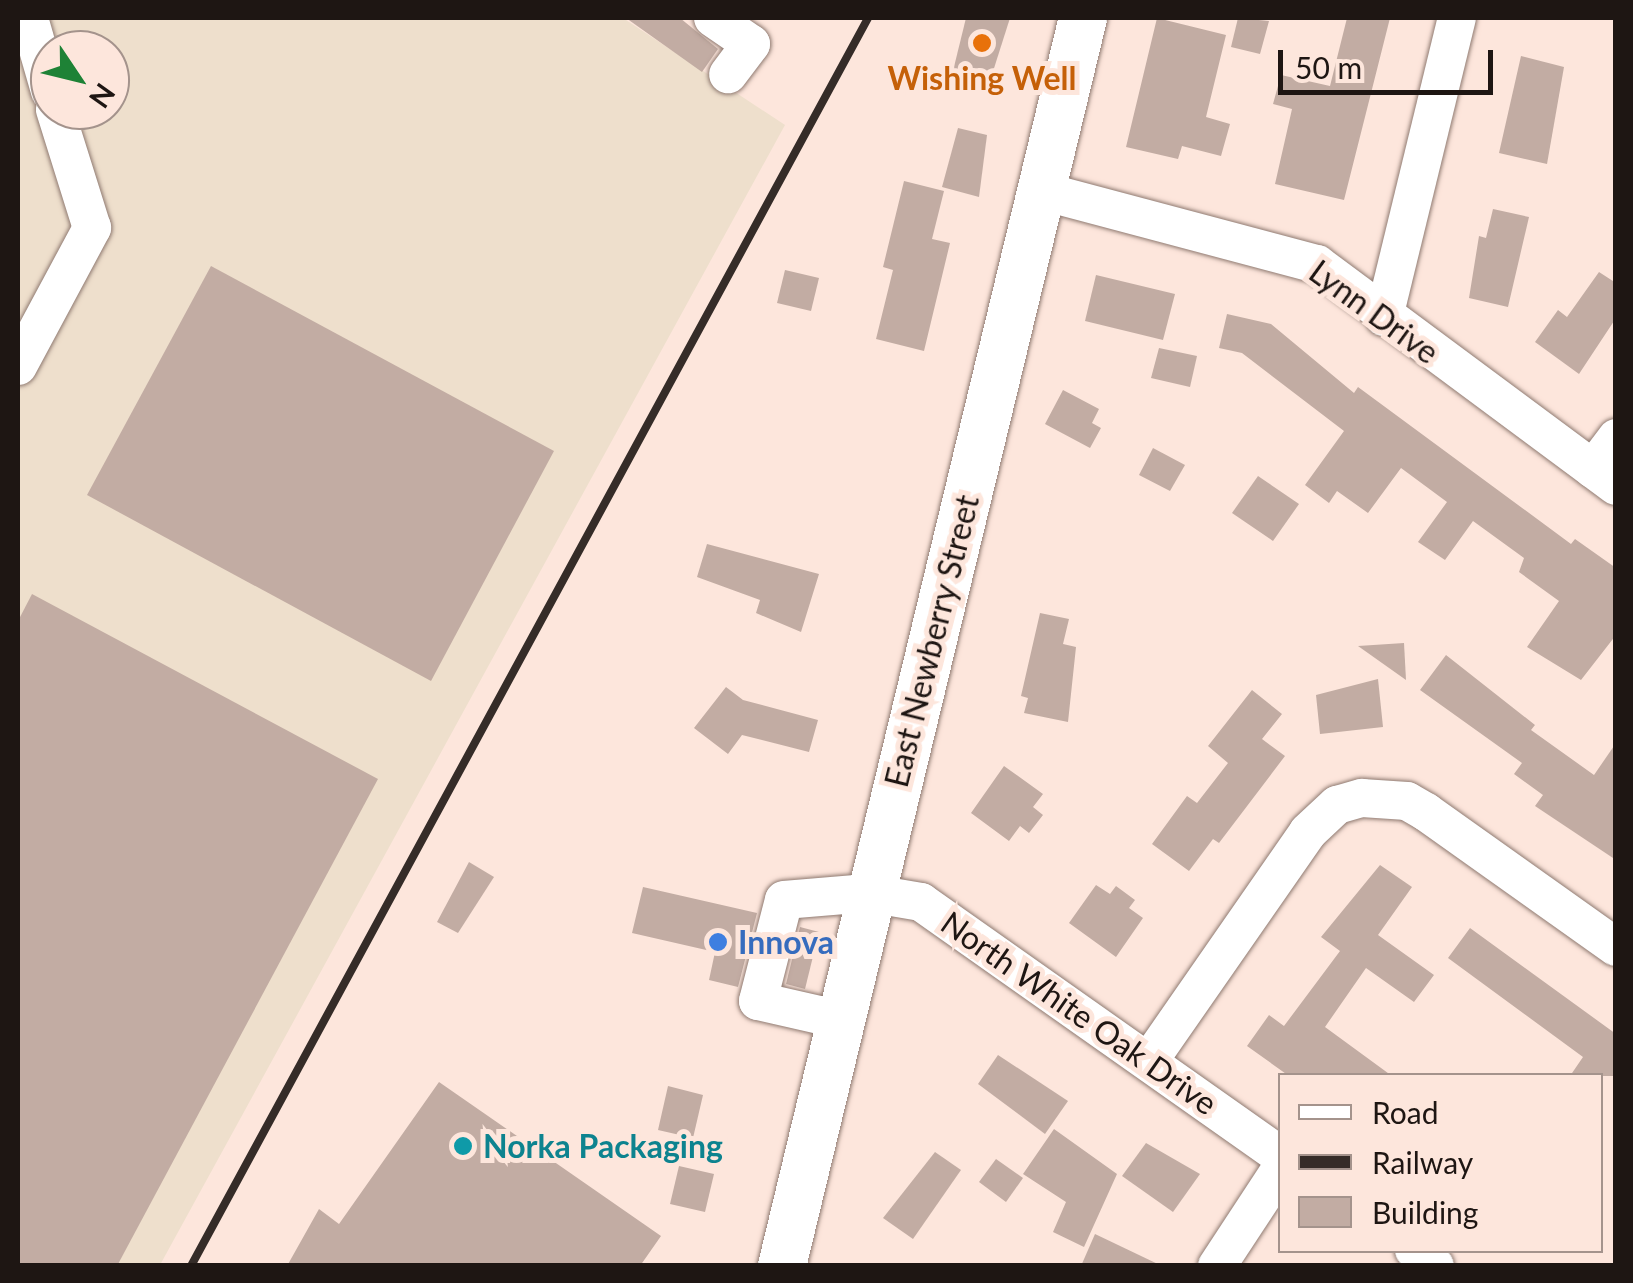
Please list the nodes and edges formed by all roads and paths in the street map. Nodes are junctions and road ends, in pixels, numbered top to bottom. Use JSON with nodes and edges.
{"nodes":[{"id":1,"x":713,"y":18,"type":"edge"},
{"id":2,"x":1084,"y":18,"type":"edge"},
{"id":3,"x":1457,"y":18,"type":"edge"},
{"id":4,"x":728,"y":74,"type":"dead end"},
{"id":5,"x":62,"y":130,"type":"edge"},
{"id":6,"x":1042,"y":191,"type":"junction"},
{"id":7,"x":1384,"y":317,"type":"junction"},
{"id":8,"x":29,"y":322,"type":"edge"},
{"id":9,"x":18,"y":366,"type":"edge"},
{"id":10,"x":1616,"y":438,"type":"edge"},
{"id":11,"x":1604,"y":478,"type":"edge"},
{"id":12,"x":868,"y":893,"type":"junction"},
{"id":13,"x":1616,"y":947,"type":"edge"},
{"id":14,"x":836,"y":1019,"type":"junction"},
{"id":15,"x":1149,"y":1061,"type":"junction"},
{"id":16,"x":1278,"y":1154,"type":"edge"},
{"id":17,"x":1278,"y":1173,"type":"edge"},
{"id":18,"x":782,"y":1266,"type":"edge"},
{"id":19,"x":1217,"y":1266,"type":"edge"}],
"edges":[{"from":1,"to":4,"type":"street"},
{"from":2,"to":6,"type":"main road","name":"East Newberry Street"},
{"from":3,"to":7,"type":"street"},
{"from":5,"to":8,"type":"street"},
{"from":6,"to":7,"type":"street","name":"Lynn Drive"},
{"from":6,"to":12,"type":"main road","name":"East Newberry Street"},
{"from":7,"to":11,"type":"street","name":"Lynn Drive"},
{"from":8,"to":9,"type":"street"},
{"from":10,"to":11,"type":"street"},
{"from":12,"to":14,"type":"main road","name":"East Newberry Street"},
{"from":12,"to":14,"type":"street","name":"North White Oak Drive"},
{"from":12,"to":15,"type":"street","name":"North White Oak Drive"},
{"from":13,"to":15,"type":"street"},
{"from":14,"to":18,"type":"main road","name":"East Newberry Street"},
{"from":15,"to":16,"type":"street","name":"North White Oak Drive"},
{"from":17,"to":19,"type":"street"}]}
